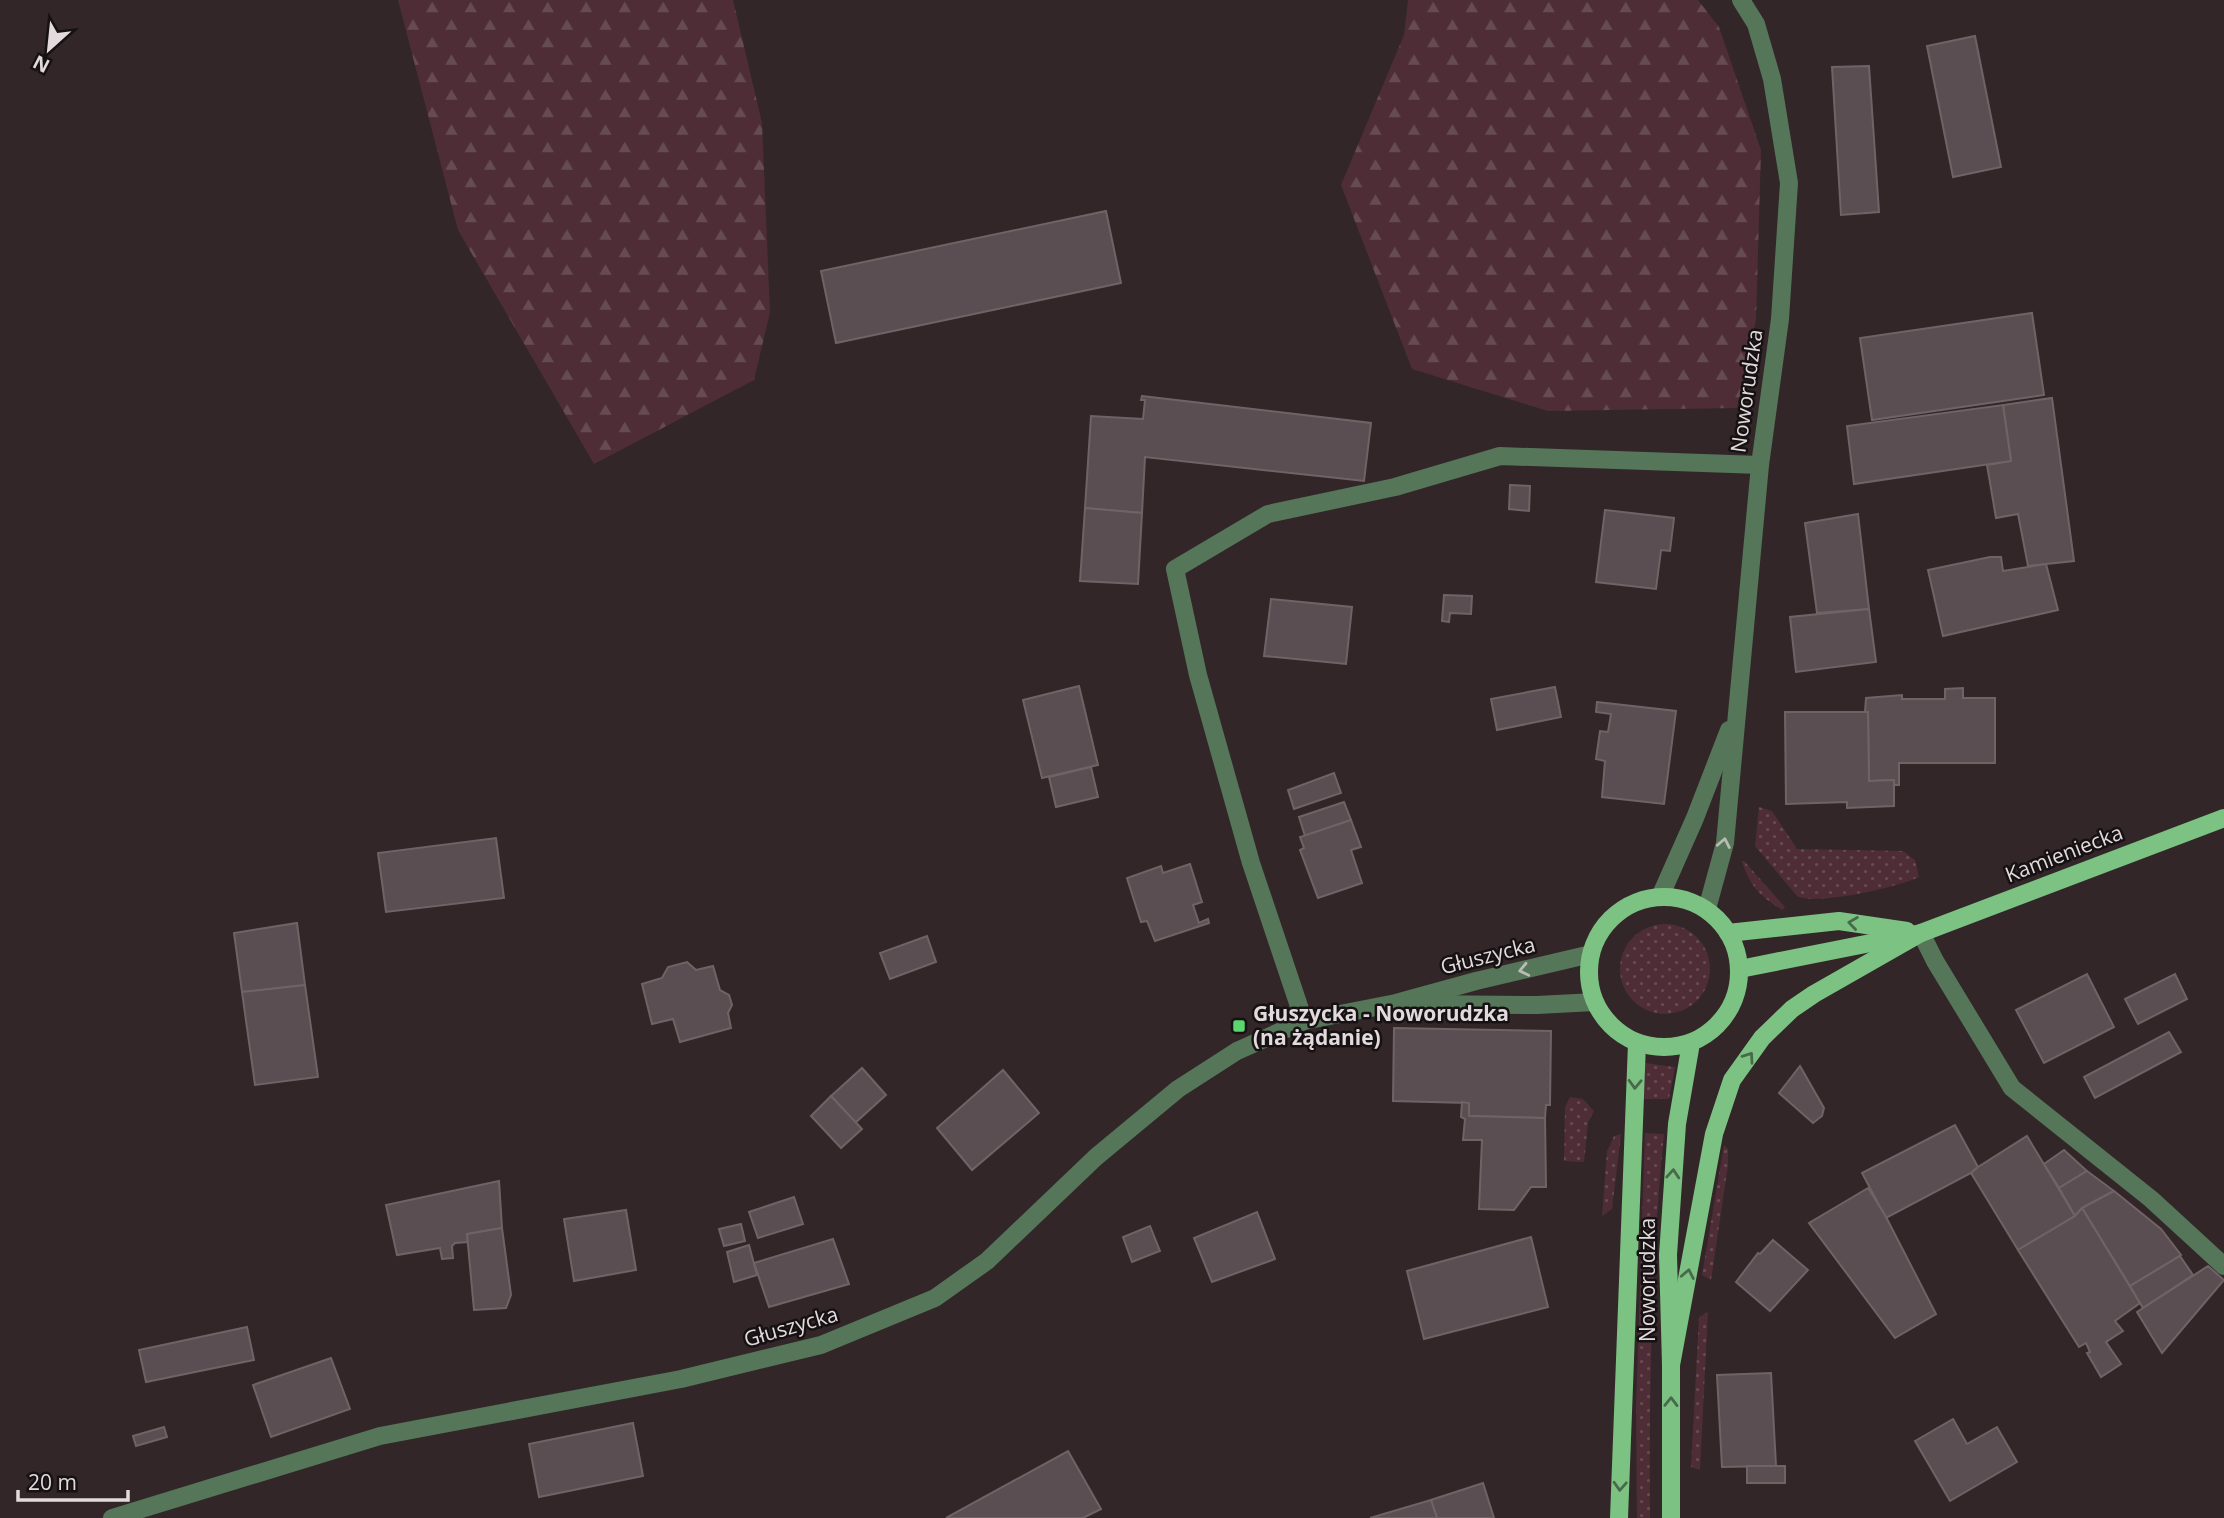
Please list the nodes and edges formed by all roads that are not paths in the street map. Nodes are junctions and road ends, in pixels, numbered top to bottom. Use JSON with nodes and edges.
{"nodes":[{"id":1,"x":1741,"y":0,"type":"edge"},
{"id":2,"x":1760,"y":465,"type":"junction"},
{"id":3,"x":1737,"y":711,"type":"junction"},
{"id":4,"x":2224,"y":818,"type":"edge"},
{"id":5,"x":1660,"y":897,"type":"junction"},
{"id":6,"x":1707,"y":909,"type":"junction"},
{"id":7,"x":1728,"y":933,"type":"junction"},
{"id":8,"x":1921,"y":933,"type":"junction"},
{"id":9,"x":1591,"y":954,"type":"junction"},
{"id":10,"x":1740,"y":969,"type":"junction"},
{"id":11,"x":1595,"y":1002,"type":"junction"},
{"id":12,"x":1396,"y":1003,"type":"junction"},
{"id":13,"x":1304,"y":1021,"type":"junction"},
{"id":14,"x":1637,"y":1043,"type":"junction"},
{"id":15,"x":1691,"y":1043,"type":"junction"},
{"id":16,"x":2224,"y":1266,"type":"edge"},
{"id":17,"x":1671,"y":1365,"type":"junction"},
{"id":18,"x":112,"y":1518,"type":"edge"},
{"id":19,"x":1619,"y":1518,"type":"edge"},
{"id":20,"x":1671,"y":1518,"type":"edge"}],
"edges":[{"from":1,"to":2,"type":"street","name":"Noworudzka"},
{"from":2,"to":3,"type":"street","name":"Noworudzka"},
{"from":2,"to":13,"type":"street"},
{"from":3,"to":5,"type":"street","name":"Noworudzka"},
{"from":6,"to":3,"type":"street","name":"Noworudzka","one_way":true},
{"from":4,"to":8,"type":"main road","name":"Kamieniecka"},
{"from":5,"to":6,"type":"main road"},
{"from":5,"to":9,"type":"main road"},
{"from":6,"to":7,"type":"main road"},
{"from":8,"to":7,"type":"main road","name":"Kamieniecka","one_way":true},
{"from":7,"to":10,"type":"main road"},
{"from":8,"to":10,"type":"main road","name":"Kamieniecka"},
{"from":8,"to":16,"type":"street"},
{"from":17,"to":8,"type":"main road","one_way":true},
{"from":9,"to":11,"type":"main road"},
{"from":9,"to":12,"type":"street","name":"Głuszycka","one_way":true},
{"from":10,"to":15,"type":"main road"},
{"from":11,"to":12,"type":"street","name":"Głuszycka"},
{"from":11,"to":14,"type":"main road"},
{"from":12,"to":13,"type":"street","name":"Głuszycka"},
{"from":13,"to":18,"type":"street","name":"Głuszycka"},
{"from":14,"to":15,"type":"main road"},
{"from":14,"to":19,"type":"main road","name":"Noworudzka","one_way":true},
{"from":17,"to":15,"type":"main road","name":"Noworudzka","one_way":true},
{"from":20,"to":17,"type":"main road","name":"Noworudzka","one_way":true}]}
